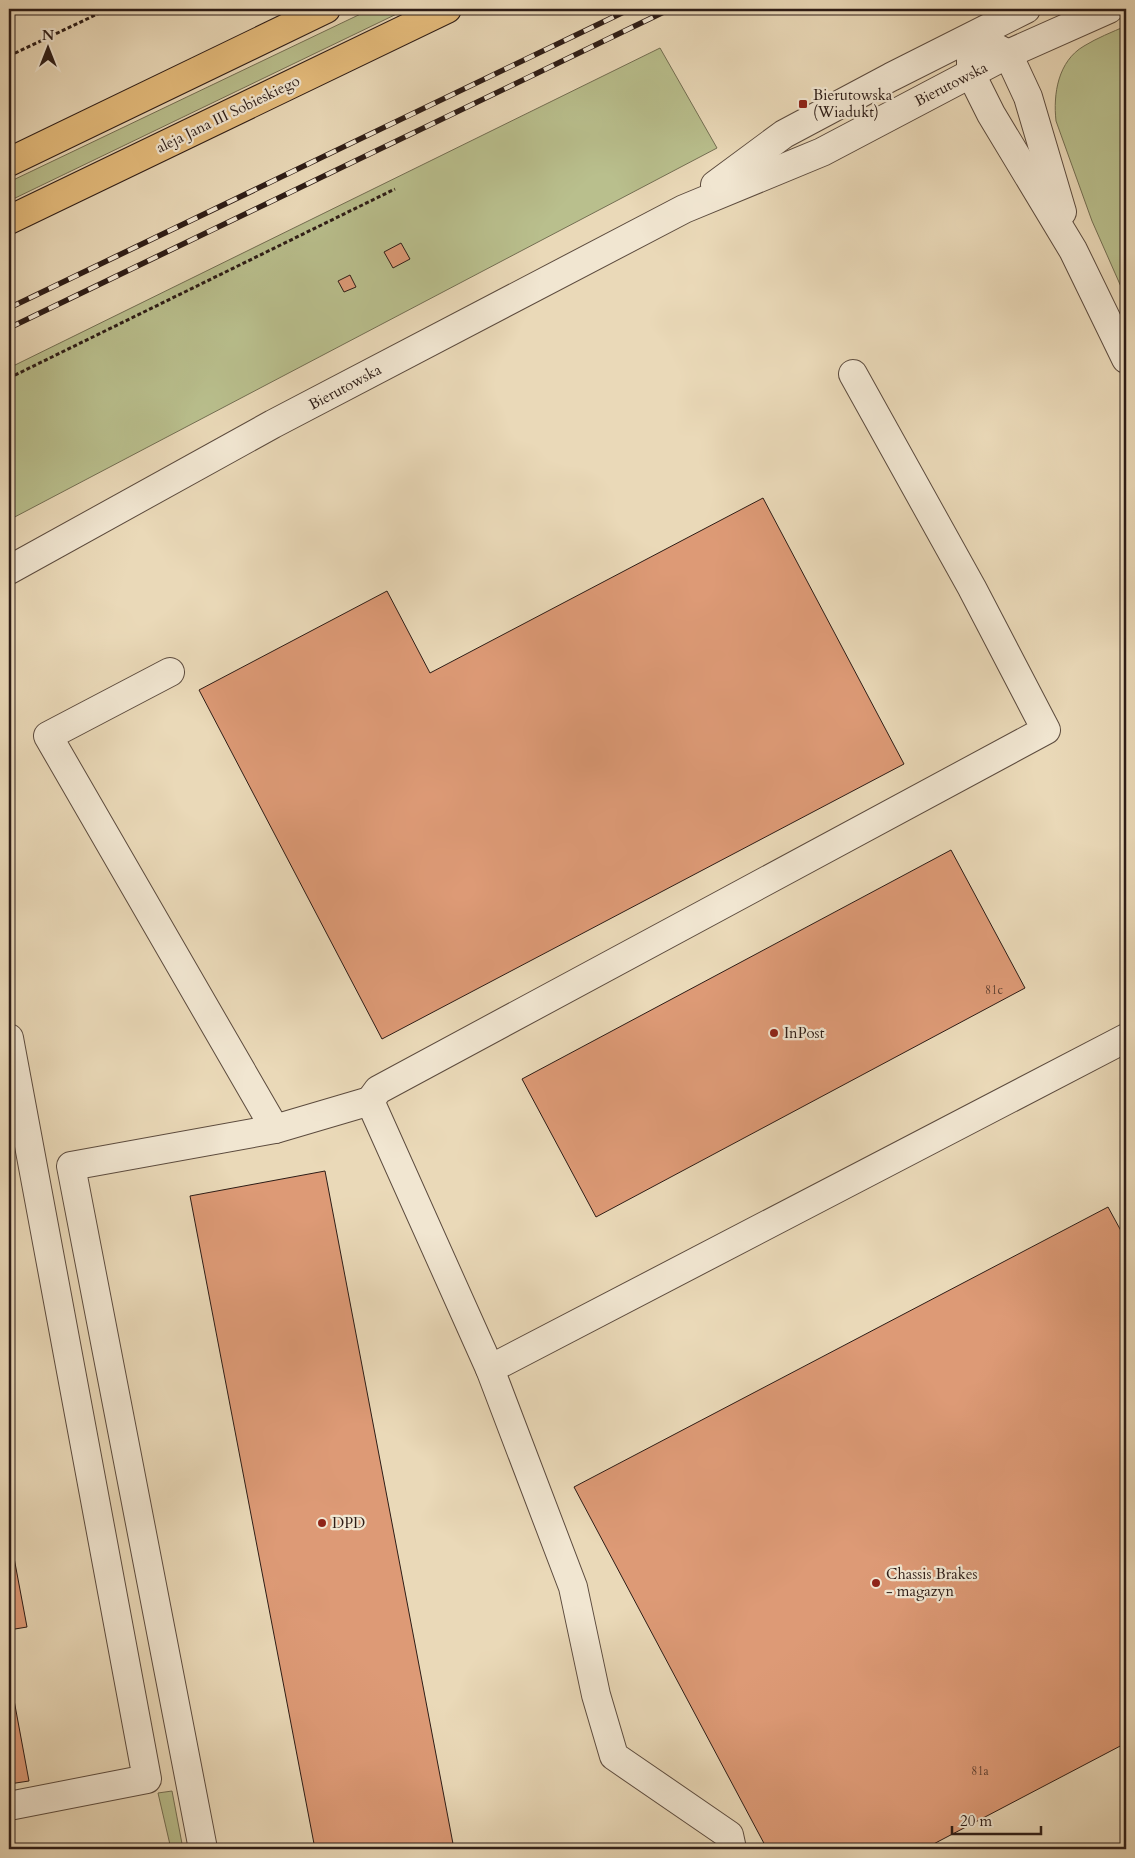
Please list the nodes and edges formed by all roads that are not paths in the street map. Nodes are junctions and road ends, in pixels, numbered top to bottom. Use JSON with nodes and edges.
{"nodes":[{"id":1,"x":326,"y":9,"type":"edge"},
{"id":2,"x":447,"y":9,"type":"edge"},
{"id":3,"x":1026,"y":9,"type":"edge"},
{"id":4,"x":1109,"y":9,"type":"edge"},
{"id":5,"x":972,"y":35,"type":"junction"},
{"id":6,"x":1008,"y":54,"type":"junction"},
{"id":7,"x":971,"y":74,"type":"junction"},
{"id":8,"x":9,"y":162,"type":"edge"},
{"id":9,"x":684,"y":209,"type":"junction"},
{"id":10,"x":9,"y":220,"type":"edge"},
{"id":11,"x":1073,"y":250,"type":"junction"},
{"id":12,"x":1126,"y":359,"type":"edge"},
{"id":13,"x":853,"y":374,"type":"dead end"},
{"id":14,"x":9,"y":570,"type":"edge"},
{"id":15,"x":170,"y":672,"type":"dead end"},
{"id":16,"x":9,"y":1038,"type":"edge"},
{"id":17,"x":1126,"y":1038,"type":"edge"},
{"id":18,"x":370,"y":1101,"type":"junction"},
{"id":19,"x":275,"y":1129,"type":"junction"},
{"id":20,"x":490,"y":1369,"type":"junction"},
{"id":21,"x":9,"y":1806,"type":"edge"},
{"id":22,"x":203,"y":1849,"type":"edge"},
{"id":23,"x":732,"y":1849,"type":"edge"}],
"edges":[{"from":1,"to":8,"type":"main road"},
{"from":2,"to":10,"type":"main road","name":"aleja Jana III Sobieskiego"},
{"from":3,"to":5,"type":"street","name":"Bierutowska"},
{"from":4,"to":6,"type":"street","name":"Bierutowska"},
{"from":5,"to":6,"type":"street"},
{"from":5,"to":7,"type":"street"},
{"from":5,"to":9,"type":"street","name":"Bierutowska"},
{"from":6,"to":7,"type":"street","name":"Bierutowska"},
{"from":6,"to":11,"type":"street"},
{"from":7,"to":9,"type":"street","name":"Bierutowska"},
{"from":7,"to":11,"type":"street"},
{"from":9,"to":14,"type":"street","name":"Bierutowska"},
{"from":11,"to":12,"type":"street"},
{"from":13,"to":18,"type":"street"},
{"from":15,"to":19,"type":"street"},
{"from":16,"to":21,"type":"street"},
{"from":17,"to":20,"type":"street"},
{"from":18,"to":19,"type":"street"},
{"from":18,"to":20,"type":"street"},
{"from":19,"to":22,"type":"street"},
{"from":20,"to":23,"type":"street"}]}
